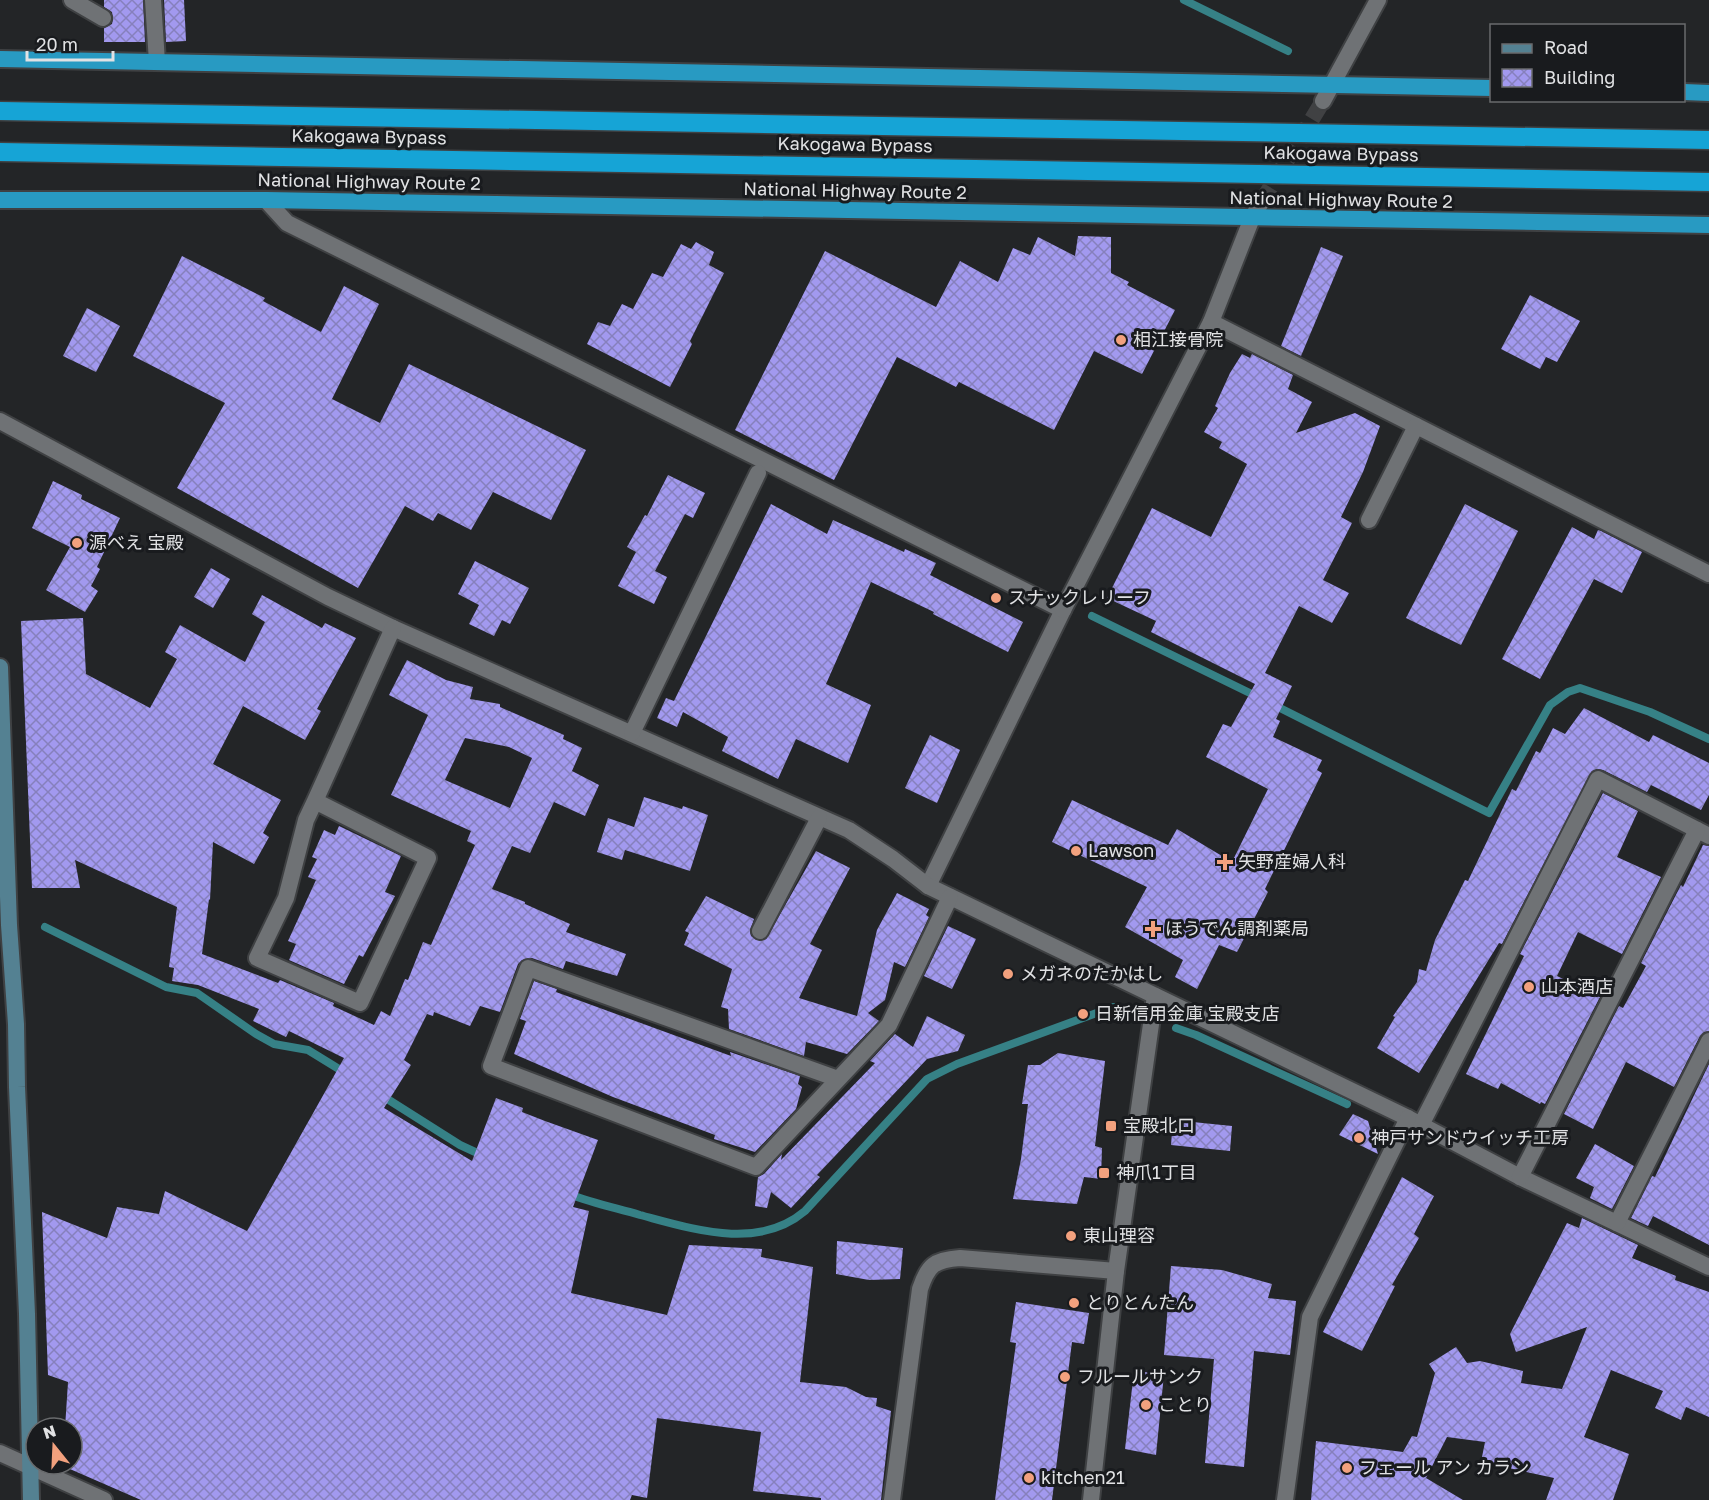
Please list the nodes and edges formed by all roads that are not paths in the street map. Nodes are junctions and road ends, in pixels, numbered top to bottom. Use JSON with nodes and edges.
{"nodes":[{"id":1,"x":72,"y":0,"type":"edge"},
{"id":2,"x":153,"y":0,"type":"edge"},
{"id":3,"x":1378,"y":0,"type":"edge"},
{"id":4,"x":103,"y":18,"type":"dead end"},
{"id":5,"x":0,"y":59,"type":"edge"},
{"id":6,"x":157,"y":62,"type":"junction"},
{"id":7,"x":1333,"y":84,"type":"junction"},
{"id":8,"x":1490,"y":88,"type":"edge"},
{"id":9,"x":1685,"y":92,"type":"edge"},
{"id":10,"x":1709,"y":93,"type":"edge"},
{"id":11,"x":1323,"y":101,"type":"tunnel mouth"},
{"id":12,"x":4,"y":111,"type":"edge"},
{"id":13,"x":1709,"y":140,"type":"edge"},
{"id":14,"x":4,"y":152,"type":"edge"},
{"id":15,"x":1709,"y":182,"type":"edge"},
{"id":16,"x":0,"y":200,"type":"edge"},
{"id":17,"x":266,"y":200,"type":"junction"},
{"id":18,"x":1262,"y":201,"type":"tunnel mouth"},
{"id":19,"x":1252,"y":219,"type":"junction"},
{"id":20,"x":1709,"y":225,"type":"edge"},
{"id":21,"x":1211,"y":322,"type":"junction"},
{"id":22,"x":0,"y":421,"type":"edge"},
{"id":23,"x":1416,"y":426,"type":"junction"},
{"id":24,"x":758,"y":473,"type":"dead end"},
{"id":25,"x":1369,"y":520,"type":"dead end"},
{"id":26,"x":1709,"y":574,"type":"edge"},
{"id":27,"x":1063,"y":610,"type":"junction"},
{"id":28,"x":393,"y":628,"type":"junction"},
{"id":29,"x":0,"y":667,"type":"edge"},
{"id":30,"x":632,"y":734,"type":"junction"},
{"id":31,"x":315,"y":801,"type":"junction"},
{"id":32,"x":819,"y":818,"type":"junction"},
{"id":33,"x":1703,"y":833,"type":"edge"},
{"id":34,"x":928,"y":886,"type":"junction"},
{"id":35,"x":950,"y":897,"type":"junction"},
{"id":36,"x":4,"y":923,"type":"edge"},
{"id":37,"x":760,"y":931,"type":"dead end"},
{"id":38,"x":1155,"y":996,"type":"junction"},
{"id":39,"x":1709,"y":1041,"type":"edge"},
{"id":40,"x":838,"y":1079,"type":"junction"},
{"id":41,"x":1415,"y":1121,"type":"junction"},
{"id":42,"x":1520,"y":1177,"type":"junction"},
{"id":43,"x":1617,"y":1223,"type":"junction"},
{"id":44,"x":1709,"y":1267,"type":"edge"},
{"id":45,"x":1116,"y":1270,"type":"junction"},
{"id":46,"x":28,"y":1416,"type":"edge"},
{"id":47,"x":0,"y":1453,"type":"edge"},
{"id":48,"x":24,"y":1464,"type":"edge"},
{"id":49,"x":30,"y":1476,"type":"edge"},
{"id":50,"x":51,"y":1476,"type":"edge"},
{"id":51,"x":31,"y":1500,"type":"edge"},
{"id":52,"x":104,"y":1500,"type":"edge"},
{"id":53,"x":892,"y":1500,"type":"edge"},
{"id":54,"x":1091,"y":1500,"type":"edge"},
{"id":55,"x":1286,"y":1500,"type":"edge"}],
"edges":[{"from":1,"to":4,"type":"street"},
{"from":2,"to":6,"type":"street"},
{"from":3,"to":7,"type":"street"},
{"from":5,"to":6,"type":"highway"},
{"from":6,"to":7,"type":"highway"},
{"from":7,"to":8,"type":"highway"},
{"from":7,"to":11,"type":"street"},
{"from":9,"to":10,"type":"highway"},
{"from":12,"to":13,"type":"highway","name":"Kakogawa Bypass"},
{"from":14,"to":15,"type":"highway","name":"Kakogawa Bypass"},
{"from":16,"to":17,"type":"highway","name":"National Highway Route 2"},
{"from":17,"to":19,"type":"highway","name":"National Highway Route 2"},
{"from":17,"to":27,"type":"street"},
{"from":18,"to":19,"type":"street"},
{"from":19,"to":20,"type":"highway","name":"National Highway Route 2"},
{"from":19,"to":21,"type":"street"},
{"from":21,"to":23,"type":"street"},
{"from":21,"to":27,"type":"street"},
{"from":22,"to":28,"type":"street"},
{"from":23,"to":25,"type":"street"},
{"from":23,"to":26,"type":"street"},
{"from":24,"to":30,"type":"street"},
{"from":27,"to":34,"type":"street"},
{"from":28,"to":30,"type":"street"},
{"from":28,"to":31,"type":"street"},
{"from":29,"to":36,"type":"main road"},
{"from":30,"to":32,"type":"street"},
{"from":31,"to":31,"type":"street"},
{"from":32,"to":34,"type":"street"},
{"from":32,"to":37,"type":"street"},
{"from":33,"to":41,"type":"street"},
{"from":33,"to":42,"type":"street"},
{"from":34,"to":35,"type":"street"},
{"from":35,"to":38,"type":"street"},
{"from":35,"to":40,"type":"street"},
{"from":36,"to":46,"type":"main road"},
{"from":38,"to":41,"type":"street"},
{"from":38,"to":45,"type":"street"},
{"from":39,"to":43,"type":"street"},
{"from":40,"to":40,"type":"street"},
{"from":41,"to":42,"type":"street"},
{"from":41,"to":55,"type":"street"},
{"from":42,"to":43,"type":"street"},
{"from":43,"to":44,"type":"street"},
{"from":45,"to":53,"type":"street"},
{"from":45,"to":54,"type":"street"},
{"from":47,"to":48,"type":"street"},
{"from":49,"to":51,"type":"main road"},
{"from":50,"to":52,"type":"street"}]}
